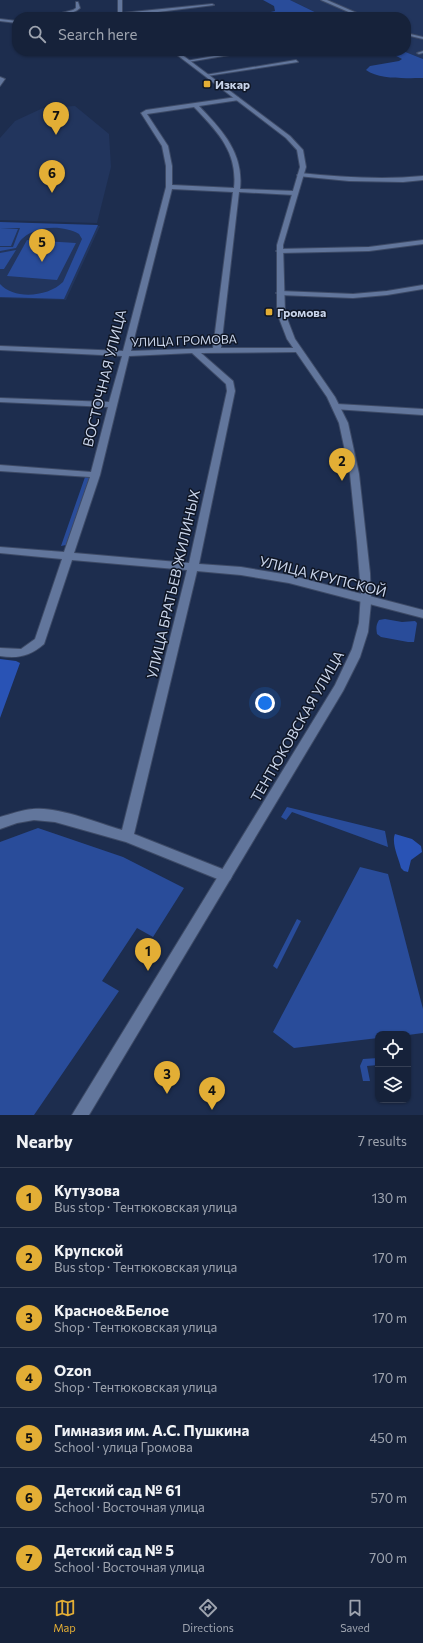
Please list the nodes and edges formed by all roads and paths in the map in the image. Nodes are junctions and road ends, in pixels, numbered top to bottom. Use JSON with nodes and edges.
{"nodes":[{"id":1,"x":120,"y":0,"type":"edge"},
{"id":2,"x":323,"y":0,"type":"edge"},
{"id":3,"x":77,"y":3,"type":"dead end"},
{"id":4,"x":212,"y":5,"type":"dead end"},
{"id":5,"x":70,"y":12,"type":"edge"},
{"id":6,"x":120,"y":12,"type":"edge"},
{"id":7,"x":153,"y":12,"type":"edge"},
{"id":8,"x":352,"y":12,"type":"edge"},
{"id":9,"x":0,"y":20,"type":"edge"},
{"id":10,"x":12,"y":21,"type":"edge"},
{"id":11,"x":411,"y":35,"type":"edge"},
{"id":12,"x":423,"y":38,"type":"edge"},
{"id":13,"x":181,"y":56,"type":"edge"},
{"id":14,"x":219,"y":56,"type":"edge"},
{"id":15,"x":188,"y":61,"type":"junction"},
{"id":16,"x":296,"y":61,"type":"dead end"},
{"id":17,"x":207,"y":75,"type":"junction"},
{"id":18,"x":0,"y":78,"type":"edge"},
{"id":19,"x":0,"y":85,"type":"edge"},
{"id":20,"x":237,"y":98,"type":"junction"},
{"id":21,"x":195,"y":105,"type":"junction"},
{"id":22,"x":300,"y":174,"type":"junction"},
{"id":23,"x":423,"y":178,"type":"edge"},
{"id":24,"x":169,"y":187,"type":"junction"},
{"id":25,"x":237,"y":190,"type":"junction"},
{"id":26,"x":294,"y":193,"type":"junction"},
{"id":27,"x":423,"y":242,"type":"edge"},
{"id":28,"x":279,"y":251,"type":"junction"},
{"id":29,"x":423,"y":287,"type":"edge"},
{"id":30,"x":280,"y":293,"type":"junction"},
{"id":31,"x":0,"y":348,"type":"edge"},
{"id":32,"x":217,"y":350,"type":"junction"},
{"id":33,"x":297,"y":350,"type":"junction"},
{"id":34,"x":195,"y":352,"type":"junction"},
{"id":35,"x":126,"y":354,"type":"junction"},
{"id":36,"x":0,"y":400,"type":"edge"},
{"id":37,"x":113,"y":405,"type":"junction"},
{"id":38,"x":337,"y":407,"type":"junction"},
{"id":39,"x":423,"y":412,"type":"edge"},
{"id":40,"x":0,"y":468,"type":"edge"},
{"id":41,"x":95,"y":475,"type":"junction"},
{"id":42,"x":0,"y":550,"type":"edge"},
{"id":43,"x":68,"y":555,"type":"junction"},
{"id":44,"x":193,"y":567,"type":"junction"},
{"id":45,"x":366,"y":600,"type":"junction"},
{"id":46,"x":423,"y":614,"type":"edge"},
{"id":47,"x":0,"y":652,"type":"edge"},
{"id":48,"x":0,"y":823,"type":"edge"},
{"id":49,"x":127,"y":837,"type":"junction"},
{"id":50,"x":225,"y":876,"type":"junction"},
{"id":51,"x":80,"y":1115,"type":"edge"}],
"edges":[{"from":1,"to":6,"type":"street"},
{"from":2,"to":8,"type":"street"},
{"from":3,"to":5,"type":"street"},
{"from":4,"to":7,"type":"street"},
{"from":9,"to":10,"type":"street"},
{"from":11,"to":12,"type":"street"},
{"from":13,"to":15,"type":"street","name":"ТЕНТЮКОВСКАЯ УЛИЦА"},
{"from":14,"to":15,"type":"street"},
{"from":15,"to":17,"type":"street","name":"ТЕНТЮКОВСКАЯ УЛИЦА"},
{"from":16,"to":17,"type":"street"},
{"from":17,"to":20,"type":"street","name":"ТЕНТЮКОВСКАЯ УЛИЦА"},
{"from":18,"to":19,"type":"street"},
{"from":20,"to":21,"type":"street"},
{"from":20,"to":22,"type":"street","name":"ТЕНТЮКОВСКАЯ УЛИЦА"},
{"from":21,"to":24,"type":"street","name":"ВОСТОЧНАЯ УЛИЦА"},
{"from":21,"to":25,"type":"street"},
{"from":22,"to":23,"type":"street"},
{"from":22,"to":26,"type":"street","name":"ТЕНТЮКОВСКАЯ УЛИЦА"},
{"from":24,"to":25,"type":"street"},
{"from":24,"to":35,"type":"street","name":"ВОСТОЧНАЯ УЛИЦА"},
{"from":25,"to":26,"type":"street"},
{"from":25,"to":32,"type":"street"},
{"from":26,"to":28,"type":"street","name":"ТЕНТЮКОВСКАЯ УЛИЦА"},
{"from":27,"to":28,"type":"street"},
{"from":28,"to":30,"type":"street","name":"ТЕНТЮКОВСКАЯ УЛИЦА"},
{"from":29,"to":30,"type":"street"},
{"from":30,"to":33,"type":"street","name":"ТЕНТЮКОВСКАЯ УЛИЦА"},
{"from":31,"to":35,"type":"street","name":"УЛИЦА ГРОМОВА"},
{"from":32,"to":33,"type":"street","name":"УЛИЦА ГРОМОВА"},
{"from":32,"to":34,"type":"street","name":"УЛИЦА ГРОМОВА"},
{"from":33,"to":38,"type":"street","name":"ТЕНТЮКОВСКАЯ УЛИЦА"},
{"from":34,"to":35,"type":"street","name":"УЛИЦА ГРОМОВА"},
{"from":34,"to":44,"type":"street","name":"УЛИЦА БРАТЬЕВ ЖИЛИНЫХ"},
{"from":35,"to":37,"type":"street","name":"ВОСТОЧНАЯ УЛИЦА"},
{"from":36,"to":37,"type":"street"},
{"from":37,"to":41,"type":"street","name":"ВОСТОЧНАЯ УЛИЦА"},
{"from":38,"to":39,"type":"street"},
{"from":38,"to":45,"type":"street","name":"ТЕНТЮКОВСКАЯ УЛИЦА"},
{"from":40,"to":41,"type":"street"},
{"from":41,"to":43,"type":"street","name":"ВОСТОЧНАЯ УЛИЦА"},
{"from":42,"to":43,"type":"street","name":"УЛИЦА КРУПСКОЙ"},
{"from":43,"to":44,"type":"street","name":"УЛИЦА КРУПСКОЙ"},
{"from":43,"to":47,"type":"street","name":"ВОСТОЧНАЯ УЛИЦА"},
{"from":44,"to":45,"type":"street","name":"УЛИЦА КРУПСКОЙ"},
{"from":44,"to":49,"type":"street","name":"УЛИЦА БРАТЬЕВ ЖИЛИНЫХ"},
{"from":45,"to":46,"type":"street","name":"УЛИЦА КРУПСКОЙ"},
{"from":45,"to":50,"type":"street","name":"ТЕНТЮКОВСКАЯ УЛИЦА"},
{"from":48,"to":49,"type":"street"},
{"from":49,"to":50,"type":"street"},
{"from":50,"to":51,"type":"street","name":"ТЕНТЮКОВСКАЯ УЛИЦА"}]}
